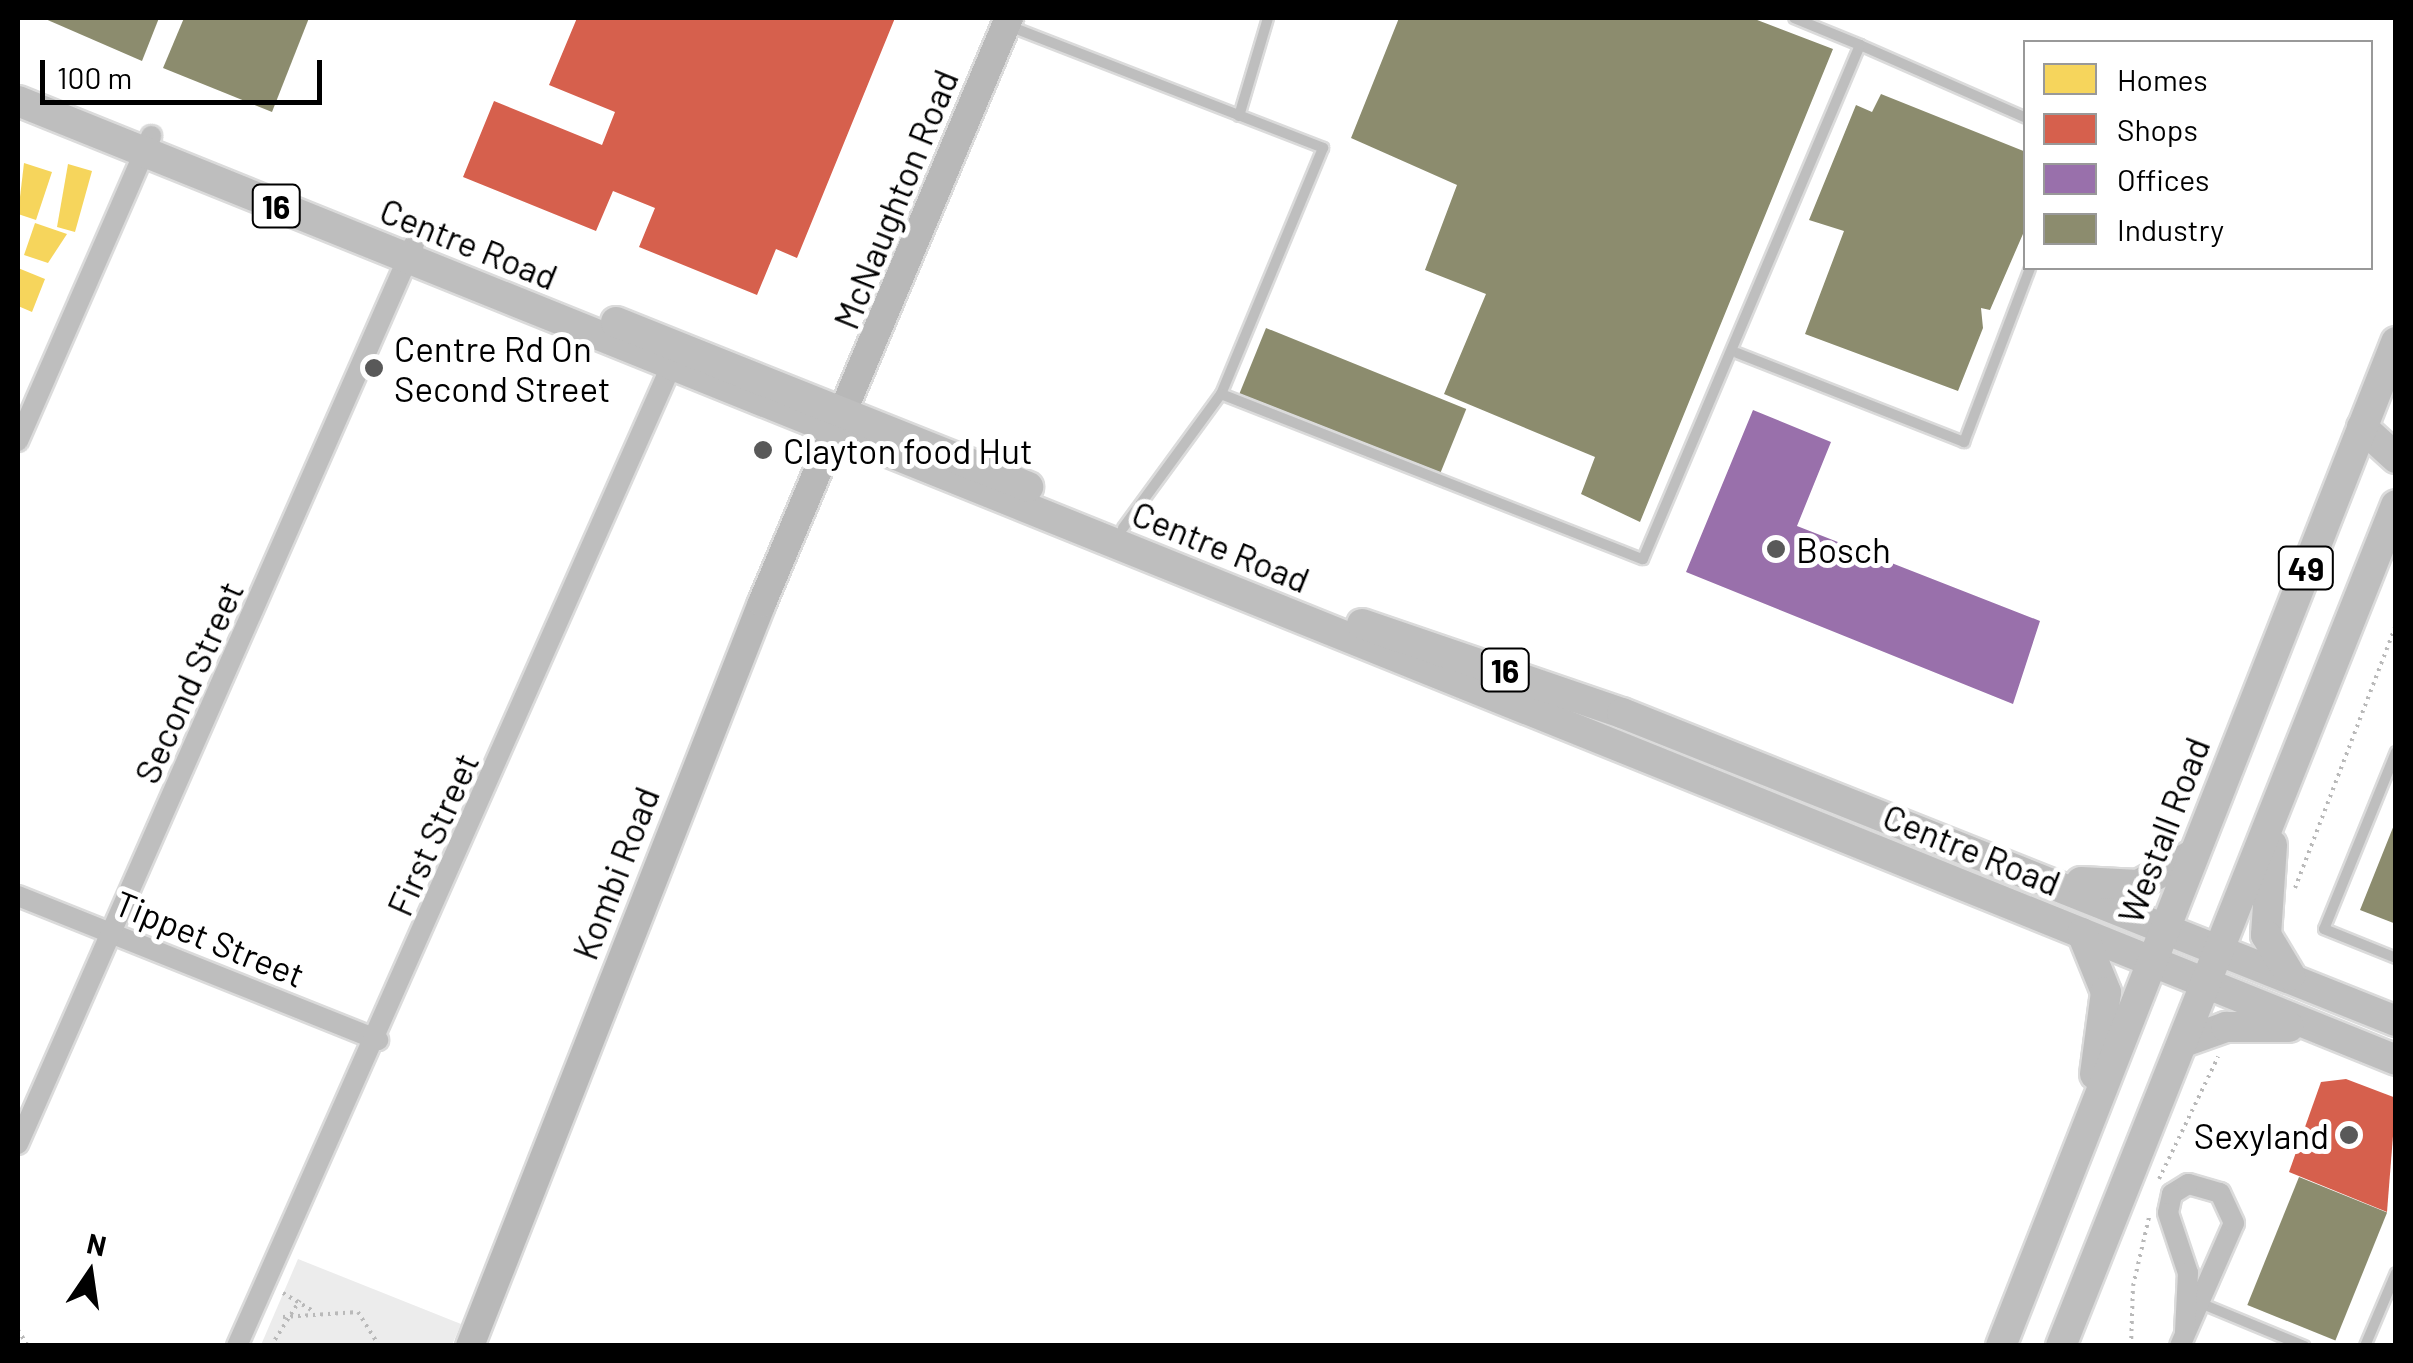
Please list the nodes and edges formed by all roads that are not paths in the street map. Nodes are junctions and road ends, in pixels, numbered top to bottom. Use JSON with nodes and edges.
{"nodes":[{"id":1,"x":1268,"y":18,"type":"edge"},
{"id":2,"x":1794,"y":18,"type":"edge"},
{"id":3,"x":1008,"y":21,"type":"edge"},
{"id":4,"x":1860,"y":45,"type":"junction"},
{"id":5,"x":18,"y":83,"type":"edge"},
{"id":6,"x":18,"y":101,"type":"edge"},
{"id":7,"x":1239,"y":116,"type":"junction"},
{"id":8,"x":2023,"y":117,"type":"edge"},
{"id":9,"x":148,"y":144,"type":"junction"},
{"id":10,"x":411,"y":251,"type":"junction"},
{"id":11,"x":2029,"y":270,"type":"edge"},
{"id":12,"x":2396,"y":342,"type":"edge"},
{"id":13,"x":1737,"y":352,"type":"junction"},
{"id":14,"x":676,"y":355,"type":"junction"},
{"id":15,"x":1221,"y":394,"type":"junction"},
{"id":16,"x":845,"y":421,"type":"junction"},
{"id":17,"x":2362,"y":427,"type":"junction"},
{"id":18,"x":18,"y":441,"type":"edge"},
{"id":19,"x":2396,"y":458,"type":"edge"},
{"id":20,"x":2396,"y":505,"type":"edge"},
{"id":21,"x":1123,"y":528,"type":"junction"},
{"id":22,"x":2396,"y":752,"type":"edge"},
{"id":23,"x":2278,"y":798,"type":"junction"},
{"id":24,"x":2194,"y":854,"type":"junction"},
{"id":25,"x":2043,"y":878,"type":"junction"},
{"id":26,"x":18,"y":896,"type":"edge"},
{"id":27,"x":2166,"y":928,"type":"junction"},
{"id":28,"x":113,"y":934,"type":"junction"},
{"id":29,"x":2082,"y":934,"type":"junction"},
{"id":30,"x":2219,"y":949,"type":"junction"},
{"id":31,"x":2396,"y":958,"type":"edge"},
{"id":32,"x":2152,"y":963,"type":"junction"},
{"id":33,"x":2293,"y":977,"type":"junction"},
{"id":34,"x":2206,"y":985,"type":"junction"},
{"id":35,"x":2396,"y":1020,"type":"edge"},
{"id":36,"x":2312,"y":1028,"type":"junction"},
{"id":37,"x":378,"y":1040,"type":"junction"},
{"id":38,"x":2184,"y":1042,"type":"junction"},
{"id":39,"x":2396,"y":1060,"type":"edge"},
{"id":40,"x":2086,"y":1131,"type":"junction"},
{"id":41,"x":18,"y":1144,"type":"edge"},
{"id":42,"x":2095,"y":1264,"type":"junction"},
{"id":43,"x":2396,"y":1273,"type":"edge"},
{"id":44,"x":2200,"y":1303,"type":"junction"},
{"id":45,"x":2182,"y":1339,"type":"edge"},
{"id":46,"x":237,"y":1346,"type":"edge"},
{"id":47,"x":470,"y":1346,"type":"edge"},
{"id":48,"x":2001,"y":1346,"type":"edge"},
{"id":49,"x":2061,"y":1346,"type":"edge"},
{"id":50,"x":2081,"y":1346,"type":"edge"},
{"id":51,"x":2304,"y":1346,"type":"edge"},
{"id":52,"x":2366,"y":1346,"type":"edge"}],
"edges":[{"from":1,"to":7,"type":"lane"},
{"from":2,"to":4,"type":"lane"},
{"from":3,"to":7,"type":"lane"},
{"from":3,"to":16,"type":"main road","name":"McNaughton Road"},
{"from":4,"to":8,"type":"lane"},
{"from":4,"to":13,"type":"lane"},
{"from":5,"to":9,"type":"main road","name":"Centre Road","number":"16"},
{"from":6,"to":9,"type":"main road","name":"Centre Road","number":"16"},
{"from":7,"to":15,"type":"lane"},
{"from":9,"to":10,"type":"main road","name":"Centre Road","number":"16"},
{"from":9,"to":18,"type":"street"},
{"from":10,"to":14,"type":"main road","name":"Centre Road","number":"16"},
{"from":10,"to":28,"type":"street","name":"Second Street"},
{"from":11,"to":13,"type":"lane"},
{"from":12,"to":17,"type":"main road","name":"Westall Road","number":"49"},
{"from":13,"to":15,"type":"lane"},
{"from":14,"to":16,"type":"main road","name":"Centre Road","number":"16"},
{"from":14,"to":37,"type":"street","name":"First Street"},
{"from":15,"to":21,"type":"lane"},
{"from":16,"to":21,"type":"main road","name":"Centre Road","number":"16"},
{"from":16,"to":29,"type":"main road","name":"Centre Road","number":"16"},
{"from":16,"to":47,"type":"main road","name":"Kombi Road"},
{"from":17,"to":19,"type":"main road"},
{"from":17,"to":24,"type":"main road","name":"Westall Road","number":"49"},
{"from":20,"to":23,"type":"main road","number":"49"},
{"from":21,"to":25,"type":"main road","name":"Centre Road","number":"16"},
{"from":22,"to":31,"type":"lane"},
{"from":23,"to":30,"type":"main road","number":"49"},
{"from":23,"to":33,"type":"main road"},
{"from":24,"to":25,"type":"main road"},
{"from":24,"to":27,"type":"main road","name":"Westall Road","number":"49"},
{"from":25,"to":27,"type":"main road","name":"Centre Road","number":"16"},
{"from":26,"to":28,"type":"street","name":"Tippet Street"},
{"from":27,"to":30,"type":"main road","name":"Centre Road","number":"16"},
{"from":27,"to":32,"type":"main road","name":"Westall Road","number":"49"},
{"from":28,"to":37,"type":"street","name":"Tippet Street"},
{"from":28,"to":41,"type":"street","name":"Second Street"},
{"from":29,"to":32,"type":"main road","name":"Centre Road","number":"16"},
{"from":29,"to":40,"type":"main road"},
{"from":30,"to":33,"type":"main road","name":"Centre Road","number":"16"},
{"from":30,"to":34,"type":"main road","number":"49"},
{"from":32,"to":34,"type":"main road","name":"Centre Road","number":"16"},
{"from":32,"to":40,"type":"main road","name":"Westall Road","number":"49"},
{"from":33,"to":35,"type":"main road","name":"Centre Road","number":"16"},
{"from":34,"to":36,"type":"main road","name":"Centre Road","number":"16"},
{"from":34,"to":38,"type":"main road","number":"49"},
{"from":36,"to":38,"type":"main road"},
{"from":36,"to":39,"type":"main road","name":"Centre Road","number":"16"},
{"from":37,"to":46,"type":"street","name":"First Street"},
{"from":38,"to":42,"type":"main road","number":"49"},
{"from":40,"to":48,"type":"main road","name":"Westall Road","number":"49"},
{"from":42,"to":49,"type":"main road","number":"49"},
{"from":42,"to":50,"type":"main road"},
{"from":43,"to":52,"type":"lane"},
{"from":44,"to":45,"type":"street"},
{"from":44,"to":45,"type":"street"},
{"from":44,"to":51,"type":"lane"}]}
